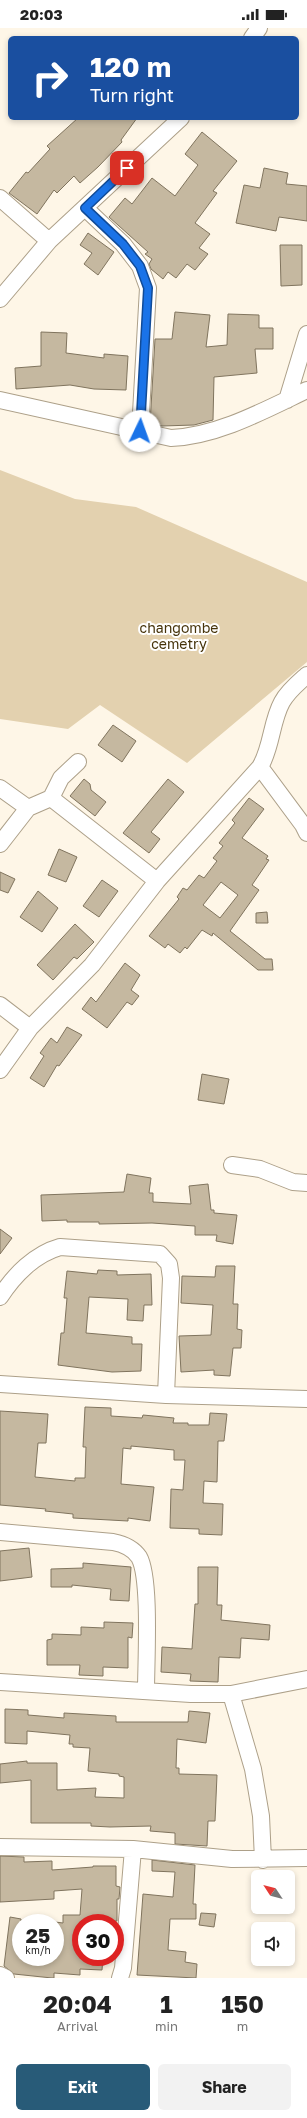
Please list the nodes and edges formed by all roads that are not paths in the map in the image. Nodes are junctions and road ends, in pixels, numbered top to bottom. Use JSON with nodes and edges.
{"nodes":[{"id":1,"x":179,"y":120,"type":"edge"},
{"id":2,"x":0,"y":198,"type":"edge"},
{"id":3,"x":85,"y":208,"type":"junction"},
{"id":4,"x":50,"y":241,"type":"junction"},
{"id":5,"x":0,"y":298,"type":"edge"},
{"id":6,"x":307,"y":334,"type":"edge"},
{"id":7,"x":307,"y":390,"type":"edge"},
{"id":8,"x":0,"y":400,"type":"edge"},
{"id":9,"x":287,"y":400,"type":"junction"},
{"id":10,"x":140,"y":431,"type":"junction"},
{"id":11,"x":307,"y":676,"type":"edge"},
{"id":12,"x":78,"y":762,"type":"dead end"},
{"id":13,"x":260,"y":766,"type":"junction"},
{"id":14,"x":0,"y":788,"type":"edge"},
{"id":15,"x":51,"y":798,"type":"junction"},
{"id":16,"x":28,"y":808,"type":"junction"},
{"id":17,"x":307,"y":833,"type":"edge"},
{"id":18,"x":0,"y":844,"type":"edge"},
{"id":19,"x":157,"y":881,"type":"junction"},
{"id":20,"x":0,"y":1005,"type":"edge"},
{"id":21,"x":30,"y":1028,"type":"junction"},
{"id":22,"x":0,"y":1070,"type":"edge"},
{"id":23,"x":232,"y":1165,"type":"dead end"},
{"id":24,"x":307,"y":1183,"type":"edge"},
{"id":25,"x":0,"y":1297,"type":"edge"},
{"id":26,"x":0,"y":1384,"type":"edge"},
{"id":27,"x":166,"y":1395,"type":"junction"},
{"id":28,"x":307,"y":1399,"type":"edge"},
{"id":29,"x":0,"y":1532,"type":"edge"},
{"id":30,"x":307,"y":1679,"type":"edge"},
{"id":31,"x":0,"y":1682,"type":"edge"},
{"id":32,"x":146,"y":1691,"type":"junction"},
{"id":33,"x":231,"y":1694,"type":"junction"},
{"id":34,"x":0,"y":1847,"type":"edge"},
{"id":35,"x":133,"y":1849,"type":"junction"},
{"id":36,"x":307,"y":1858,"type":"edge"},
{"id":37,"x":263,"y":1860,"type":"junction"},
{"id":38,"x":0,"y":1975,"type":"edge"},
{"id":39,"x":6,"y":1978,"type":"edge"},
{"id":40,"x":120,"y":1978,"type":"edge"}],
"edges":[{"from":1,"to":3,"type":"street"},
{"from":2,"to":4,"type":"street"},
{"from":3,"to":4,"type":"street"},
{"from":3,"to":10,"type":"street"},
{"from":4,"to":5,"type":"street"},
{"from":6,"to":9,"type":"street"},
{"from":7,"to":9,"type":"street"},
{"from":8,"to":10,"type":"street"},
{"from":9,"to":10,"type":"street"},
{"from":11,"to":13,"type":"street"},
{"from":12,"to":15,"type":"street"},
{"from":13,"to":17,"type":"street"},
{"from":13,"to":19,"type":"street"},
{"from":14,"to":16,"type":"street"},
{"from":15,"to":16,"type":"street"},
{"from":15,"to":19,"type":"street"},
{"from":16,"to":18,"type":"street"},
{"from":19,"to":21,"type":"street"},
{"from":20,"to":21,"type":"street"},
{"from":21,"to":22,"type":"street"},
{"from":23,"to":24,"type":"street"},
{"from":25,"to":27,"type":"street"},
{"from":26,"to":27,"type":"street"},
{"from":27,"to":28,"type":"street"},
{"from":29,"to":32,"type":"street"},
{"from":30,"to":33,"type":"street"},
{"from":31,"to":32,"type":"street"},
{"from":32,"to":33,"type":"street"},
{"from":33,"to":37,"type":"street"},
{"from":34,"to":35,"type":"street"},
{"from":35,"to":37,"type":"street"},
{"from":35,"to":40,"type":"street"},
{"from":36,"to":37,"type":"street"},
{"from":38,"to":39,"type":"street"}]}
